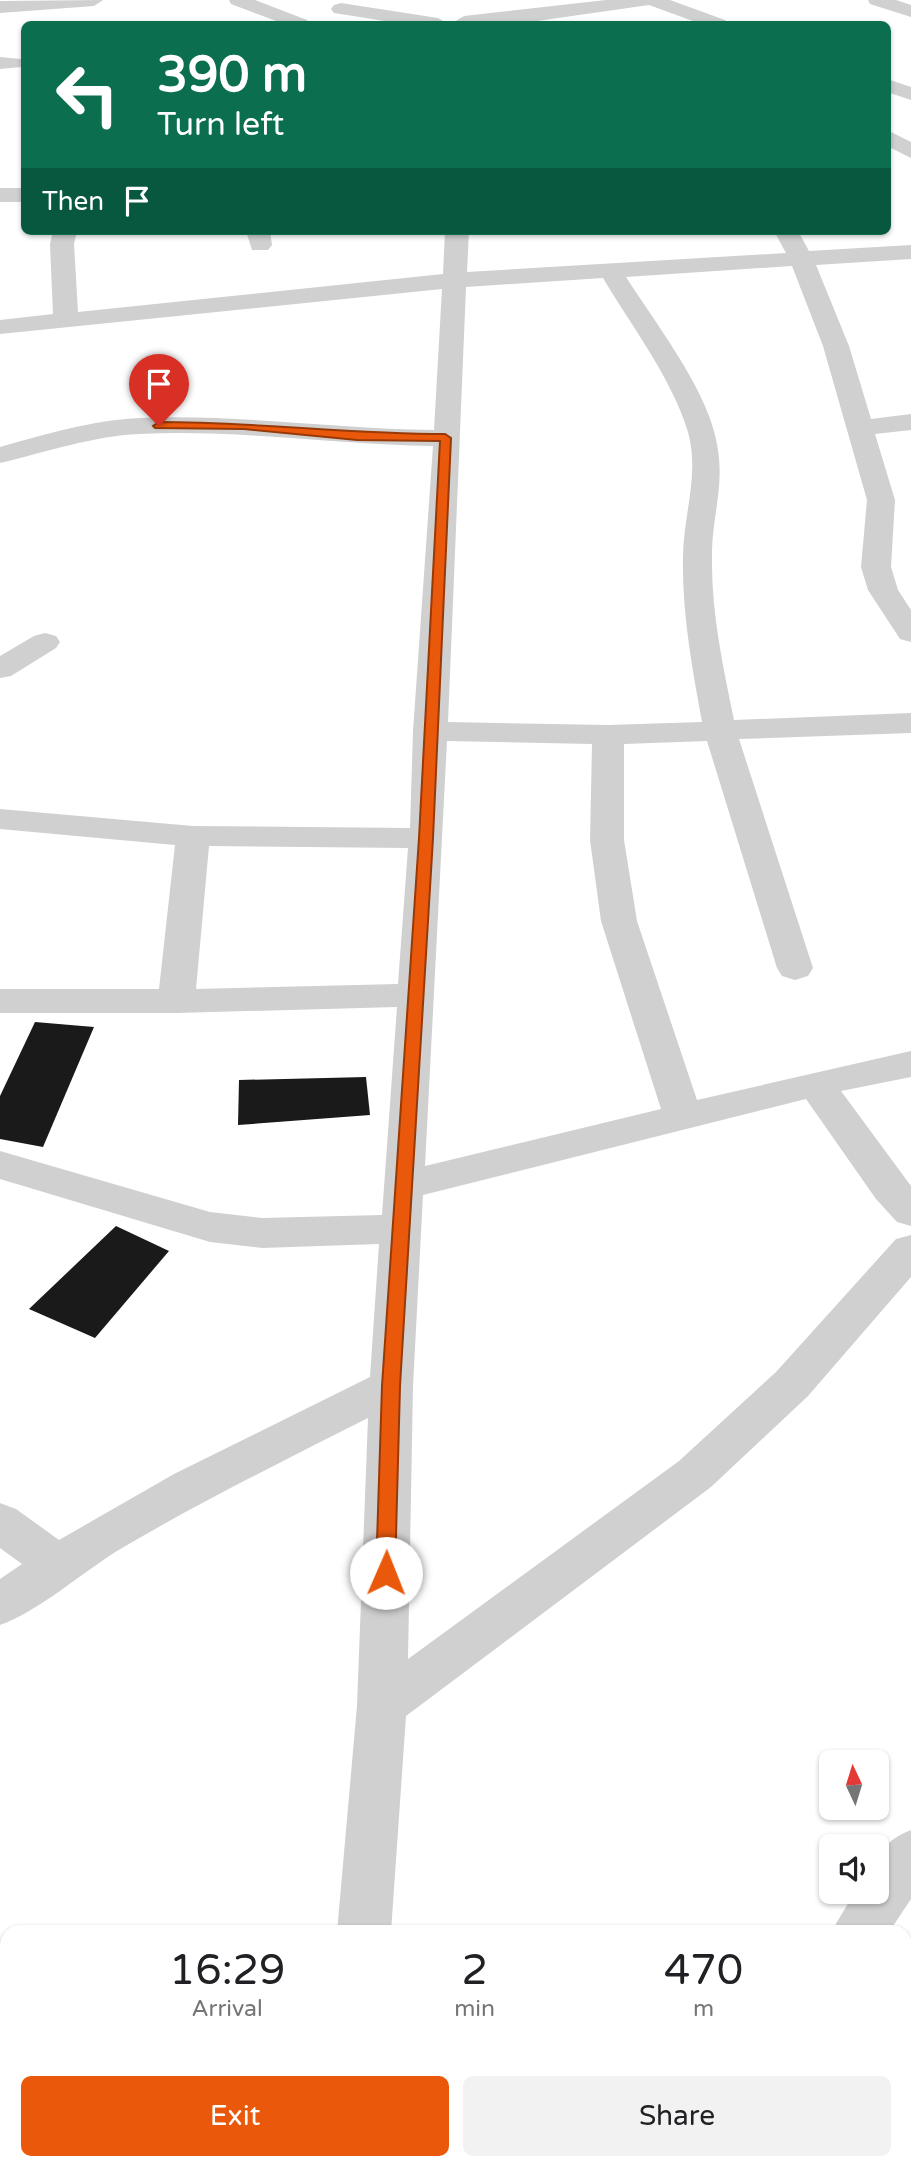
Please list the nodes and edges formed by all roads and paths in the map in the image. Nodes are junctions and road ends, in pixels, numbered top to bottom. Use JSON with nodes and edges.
{"nodes":[{"id":1,"x":94,"y":0,"type":"edge"},
{"id":2,"x":238,"y":0,"type":"edge"},
{"id":3,"x":467,"y":0,"type":"edge"},
{"id":4,"x":650,"y":0,"type":"edge"},
{"id":5,"x":877,"y":0,"type":"edge"},
{"id":6,"x":0,"y":7,"type":"edge"},
{"id":7,"x":341,"y":9,"type":"dead end"},
{"id":8,"x":911,"y":11,"type":"edge"},
{"id":9,"x":292,"y":21,"type":"edge"},
{"id":10,"x":419,"y":21,"type":"edge"},
{"id":11,"x":464,"y":21,"type":"edge"},
{"id":12,"x":485,"y":21,"type":"edge"},
{"id":13,"x":710,"y":21,"type":"edge"},
{"id":14,"x":891,"y":86,"type":"edge"},
{"id":15,"x":911,"y":94,"type":"edge"},
{"id":16,"x":891,"y":139,"type":"edge"},
{"id":17,"x":911,"y":152,"type":"edge"},
{"id":18,"x":0,"y":195,"type":"edge"},
{"id":19,"x":21,"y":195,"type":"edge"},
{"id":20,"x":64,"y":235,"type":"edge"},
{"id":21,"x":457,"y":235,"type":"edge"},
{"id":22,"x":788,"y":235,"type":"edge"},
{"id":23,"x":911,"y":252,"type":"edge"},
{"id":24,"x":801,"y":258,"type":"junction"},
{"id":25,"x":609,"y":269,"type":"junction"},
{"id":26,"x":457,"y":280,"type":"junction"},
{"id":27,"x":66,"y":320,"type":"junction"},
{"id":28,"x":0,"y":327,"type":"edge"},
{"id":29,"x":911,"y":422,"type":"edge"},
{"id":30,"x":860,"y":428,"type":"junction"},
{"id":31,"x":445,"y":438,"type":"junction"},
{"id":32,"x":0,"y":455,"type":"edge"},
{"id":33,"x":911,"y":499,"type":"edge"},
{"id":34,"x":881,"y":500,"type":"junction"},
{"id":35,"x":911,"y":633,"type":"edge"},
{"id":36,"x":45,"y":642,"type":"dead end"},
{"id":37,"x":0,"y":669,"type":"edge"},
{"id":38,"x":911,"y":723,"type":"edge"},
{"id":39,"x":429,"y":731,"type":"junction"},
{"id":40,"x":720,"y":731,"type":"junction"},
{"id":41,"x":608,"y":735,"type":"junction"},
{"id":42,"x":0,"y":819,"type":"edge"},
{"id":43,"x":193,"y":836,"type":"junction"},
{"id":44,"x":426,"y":838,"type":"junction"},
{"id":45,"x":795,"y":968,"type":"dead end"},
{"id":46,"x":415,"y":995,"type":"junction"},
{"id":47,"x":0,"y":1001,"type":"edge"},
{"id":48,"x":176,"y":1001,"type":"junction"},
{"id":49,"x":911,"y":1064,"type":"edge"},
{"id":50,"x":815,"y":1084,"type":"junction"},
{"id":51,"x":683,"y":1115,"type":"junction"},
{"id":52,"x":0,"y":1164,"type":"edge"},
{"id":53,"x":403,"y":1186,"type":"junction"},
{"id":54,"x":911,"y":1212,"type":"edge"},
{"id":55,"x":400,"y":1229,"type":"junction"},
{"id":56,"x":911,"y":1250,"type":"edge"},
{"id":57,"x":391,"y":1386,"type":"junction"},
{"id":58,"x":0,"y":1522,"type":"edge"},
{"id":59,"x":55,"y":1563,"type":"junction"},
{"id":60,"x":0,"y":1605,"type":"edge"},
{"id":61,"x":382,"y":1706,"type":"junction"},
{"id":62,"x":911,"y":1854,"type":"edge"},
{"id":63,"x":365,"y":1925,"type":"edge"},
{"id":64,"x":863,"y":1925,"type":"edge"}],
"edges":[{"from":1,"to":6,"type":"street"},
{"from":2,"to":9,"type":"street"},
{"from":3,"to":11,"type":"street"},
{"from":4,"to":12,"type":"street"},
{"from":4,"to":13,"type":"street"},
{"from":5,"to":8,"type":"street"},
{"from":7,"to":10,"type":"street"},
{"from":14,"to":15,"type":"street"},
{"from":16,"to":17,"type":"street"},
{"from":18,"to":19,"type":"street"},
{"from":20,"to":27,"type":"street"},
{"from":21,"to":26,"type":"street"},
{"from":22,"to":24,"type":"street"},
{"from":23,"to":24,"type":"street"},
{"from":24,"to":25,"type":"street"},
{"from":24,"to":30,"type":"street"},
{"from":25,"to":26,"type":"street"},
{"from":25,"to":40,"type":"street"},
{"from":26,"to":27,"type":"street"},
{"from":26,"to":31,"type":"street"},
{"from":27,"to":28,"type":"street"},
{"from":29,"to":30,"type":"street"},
{"from":30,"to":34,"type":"street"},
{"from":31,"to":32,"type":"street"},
{"from":31,"to":39,"type":"street"},
{"from":33,"to":34,"type":"street"},
{"from":34,"to":35,"type":"street"},
{"from":36,"to":37,"type":"street"},
{"from":38,"to":40,"type":"street"},
{"from":39,"to":41,"type":"street"},
{"from":39,"to":44,"type":"street"},
{"from":40,"to":41,"type":"street"},
{"from":40,"to":45,"type":"street"},
{"from":41,"to":51,"type":"street"},
{"from":42,"to":43,"type":"street"},
{"from":43,"to":44,"type":"street"},
{"from":43,"to":48,"type":"street"},
{"from":44,"to":46,"type":"street"},
{"from":46,"to":48,"type":"street"},
{"from":46,"to":53,"type":"street"},
{"from":47,"to":48,"type":"street"},
{"from":49,"to":50,"type":"street"},
{"from":50,"to":51,"type":"street"},
{"from":50,"to":54,"type":"street"},
{"from":51,"to":53,"type":"street"},
{"from":52,"to":55,"type":"street"},
{"from":53,"to":55,"type":"street"},
{"from":55,"to":57,"type":"street"},
{"from":56,"to":61,"type":"street"},
{"from":57,"to":59,"type":"street"},
{"from":57,"to":61,"type":"street"},
{"from":58,"to":59,"type":"street"},
{"from":59,"to":60,"type":"street"},
{"from":61,"to":63,"type":"street"},
{"from":62,"to":64,"type":"street"}]}
